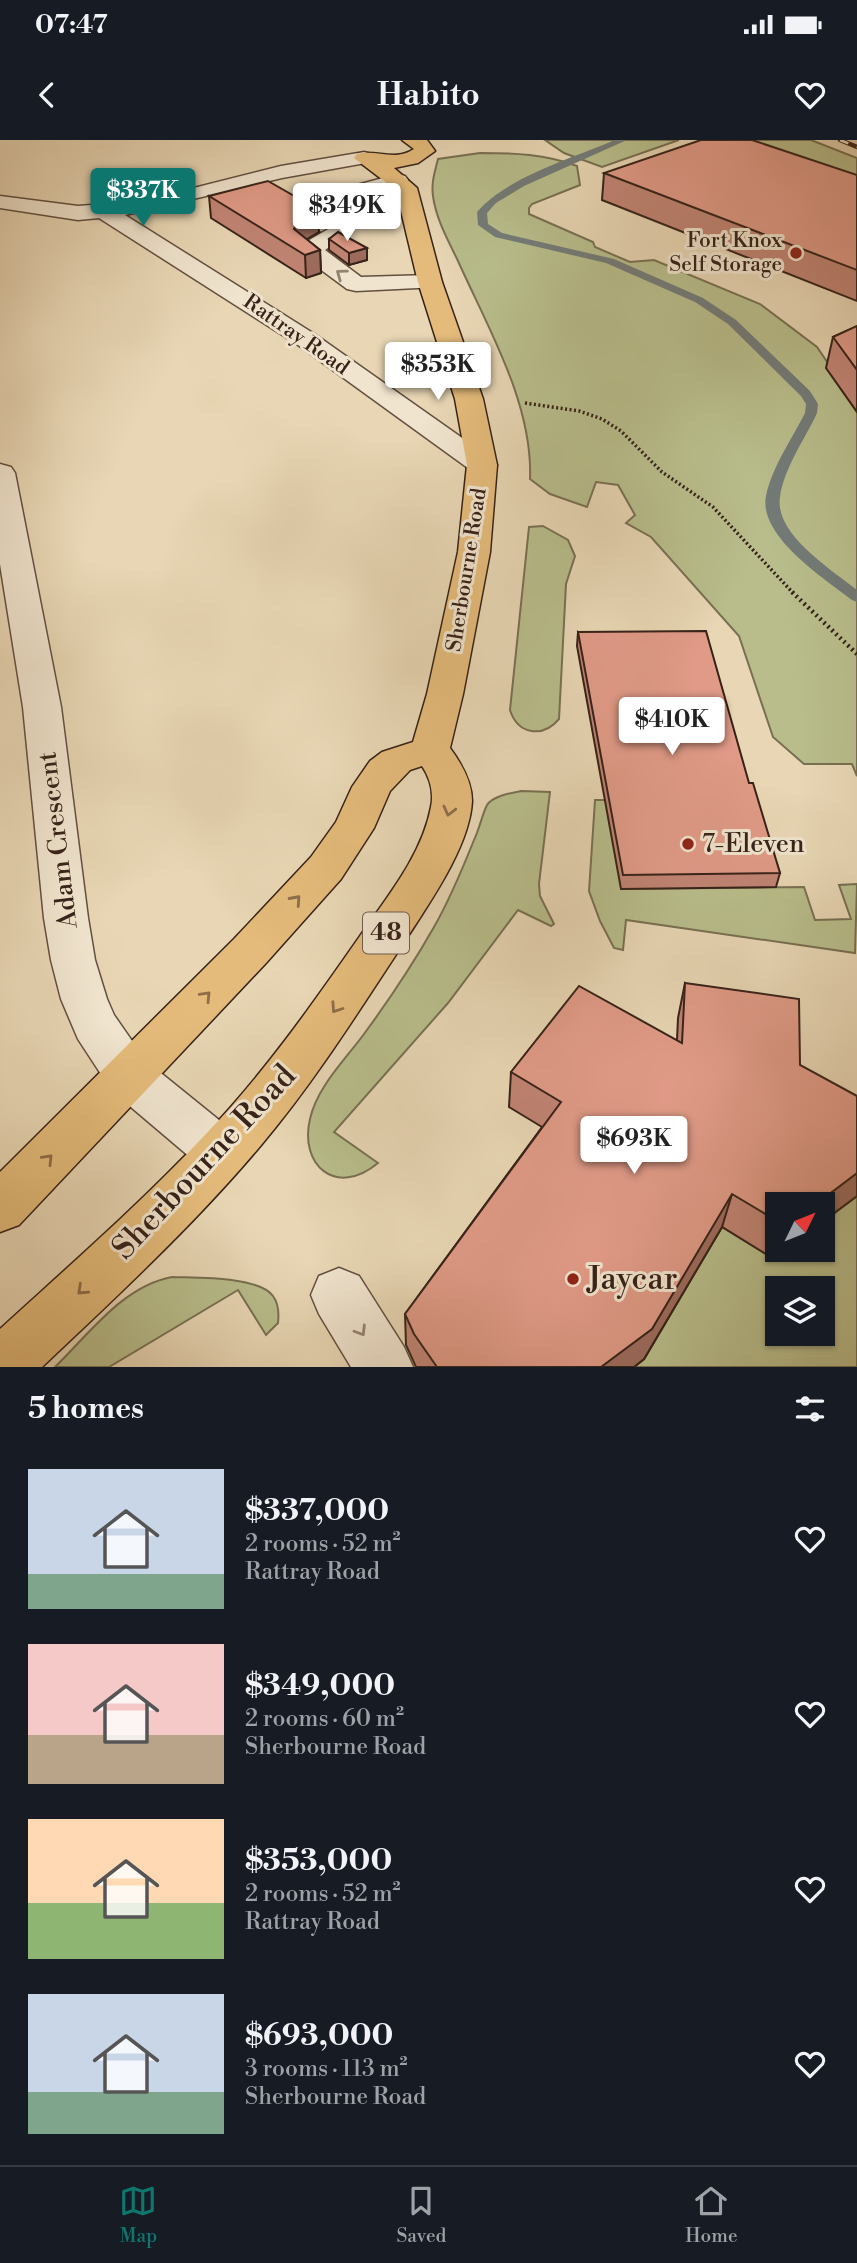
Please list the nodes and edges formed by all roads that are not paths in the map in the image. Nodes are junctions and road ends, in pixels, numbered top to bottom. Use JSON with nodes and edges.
{"nodes":[{"id":1,"x":364,"y":148,"type":"edge"},
{"id":2,"x":415,"y":148,"type":"edge"},
{"id":3,"x":402,"y":184,"type":"junction"},
{"id":4,"x":0,"y":202,"type":"edge"},
{"id":5,"x":105,"y":212,"type":"junction"},
{"id":6,"x":430,"y":282,"type":"junction"},
{"id":7,"x":482,"y":465,"type":"junction"},
{"id":8,"x":0,"y":473,"type":"edge"},
{"id":9,"x":430,"y":750,"type":"junction"},
{"id":10,"x":129,"y":1076,"type":"junction"},
{"id":11,"x":222,"y":1153,"type":"junction"},
{"id":12,"x":0,"y":1208,"type":"edge"},
{"id":13,"x":339,"y":1295,"type":"dead end"},
{"id":14,"x":1,"y":1367,"type":"edge"},
{"id":15,"x":384,"y":1367,"type":"edge"}],
"edges":[{"from":1,"to":2,"type":"main road"},
{"from":1,"to":3,"type":"main road"},
{"from":1,"to":5,"type":"street"},
{"from":2,"to":3,"type":"main road"},
{"from":3,"to":6,"type":"main road","name":"Sherbourne Road"},
{"from":6,"to":3,"type":"street","one_way":true},
{"from":4,"to":5,"type":"street"},
{"from":5,"to":7,"type":"street","name":"Rattray Road"},
{"from":6,"to":7,"type":"main road","name":"Sherbourne Road"},
{"from":7,"to":9,"type":"main road","name":"Sherbourne Road"},
{"from":8,"to":10,"type":"street","name":"Adam Crescent"},
{"from":10,"to":9,"type":"main road","one_way":true},
{"from":9,"to":11,"type":"main road","name":"Sherbourne Road","number":"48","one_way":true},
{"from":10,"to":11,"type":"street","name":"Adam Crescent"},
{"from":12,"to":10,"type":"main road","one_way":true},
{"from":11,"to":14,"type":"main road","name":"Sherbourne Road","number":"48","one_way":true},
{"from":13,"to":15,"type":"street","one_way":true}]}
